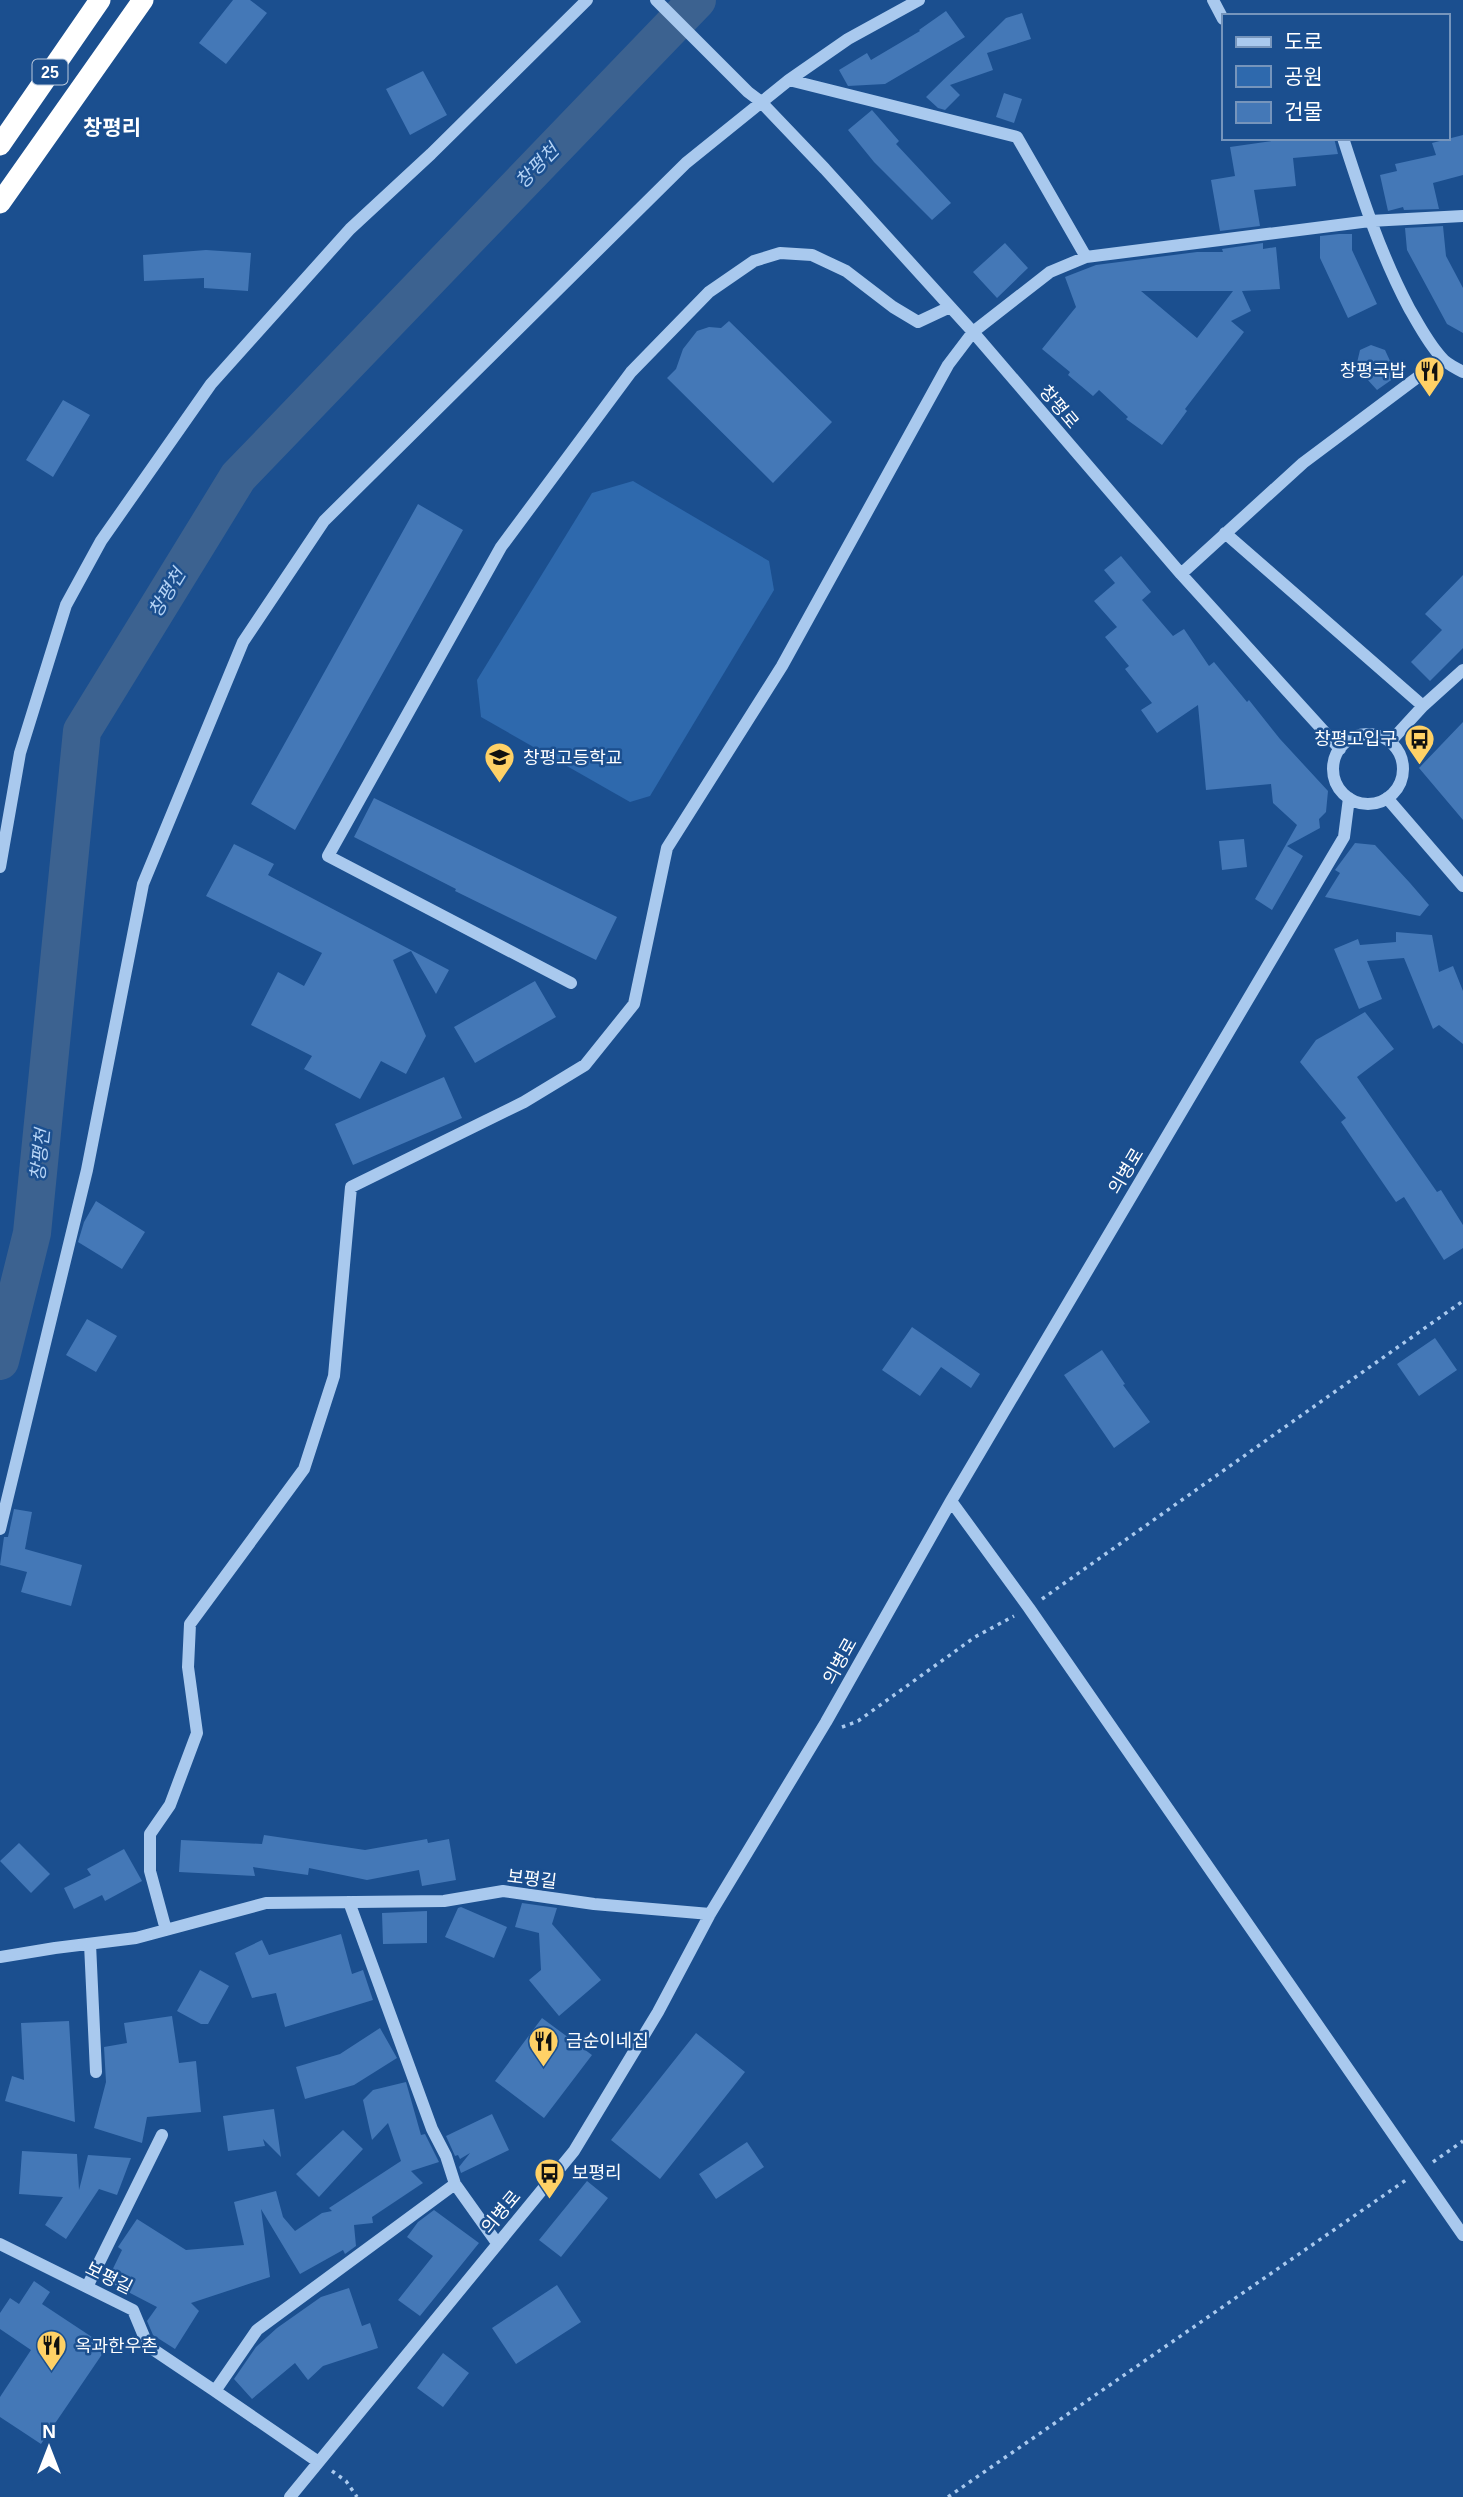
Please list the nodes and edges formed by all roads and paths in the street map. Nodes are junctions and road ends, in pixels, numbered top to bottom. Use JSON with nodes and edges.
{"nodes":[{"id":1,"x":100,"y":0,"type":"edge"},
{"id":2,"x":143,"y":0,"type":"edge"},
{"id":3,"x":587,"y":0,"type":"edge"},
{"id":4,"x":656,"y":0,"type":"edge"},
{"id":5,"x":919,"y":0,"type":"edge"},
{"id":6,"x":1213,"y":0,"type":"edge"},
{"id":7,"x":1222,"y":17,"type":"edge"},
{"id":8,"x":789,"y":80,"type":"junction"},
{"id":9,"x":760,"y":101,"type":"junction"},
{"id":10,"x":1344,"y":140,"type":"edge"},
{"id":11,"x":0,"y":145,"type":"edge"},
{"id":12,"x":0,"y":204,"type":"edge"},
{"id":13,"x":1463,"y":216,"type":"edge"},
{"id":14,"x":1370,"y":221,"type":"junction"},
{"id":15,"x":1086,"y":257,"type":"junction"},
{"id":16,"x":950,"y":307,"type":"junction"},
{"id":17,"x":973,"y":332,"type":"junction"},
{"id":18,"x":1442,"y":359,"type":"junction"},
{"id":19,"x":1463,"y":372,"type":"edge"},
{"id":20,"x":1225,"y":533,"type":"junction"},
{"id":21,"x":1181,"y":574,"type":"junction"},
{"id":22,"x":1463,"y":670,"type":"edge"},
{"id":23,"x":1423,"y":706,"type":"junction"},
{"id":24,"x":1390,"y":742,"type":"junction"},
{"id":25,"x":1340,"y":749,"type":"junction"},
{"id":26,"x":1349,"y":798,"type":"junction"},
{"id":27,"x":1387,"y":798,"type":"junction"},
{"id":28,"x":0,"y":867,"type":"edge"},
{"id":29,"x":1463,"y":886,"type":"edge"},
{"id":30,"x":571,"y":984,"type":"dead end"},
{"id":31,"x":1463,"y":1301,"type":"edge"},
{"id":32,"x":951,"y":1501,"type":"junction"},
{"id":33,"x":0,"y":1529,"type":"edge"},
{"id":34,"x":1029,"y":1608,"type":"junction"},
{"id":35,"x":825,"y":1723,"type":"junction"},
{"id":36,"x":349,"y":1902,"type":"junction"},
{"id":37,"x":710,"y":1914,"type":"junction"},
{"id":38,"x":166,"y":1930,"type":"junction"},
{"id":39,"x":90,"y":1944,"type":"junction"},
{"id":40,"x":0,"y":1957,"type":"edge"},
{"id":41,"x":96,"y":2072,"type":"dead end"},
{"id":42,"x":162,"y":2135,"type":"dead end"},
{"id":43,"x":1463,"y":2141,"type":"edge"},
{"id":44,"x":1419,"y":2171,"type":"junction"},
{"id":45,"x":455,"y":2184,"type":"junction"},
{"id":46,"x":1463,"y":2235,"type":"edge"},
{"id":47,"x":0,"y":2244,"type":"edge"},
{"id":48,"x":497,"y":2244,"type":"junction"},
{"id":49,"x":87,"y":2287,"type":"junction"},
{"id":50,"x":215,"y":2391,"type":"junction"},
{"id":51,"x":317,"y":2462,"type":"junction"},
{"id":52,"x":290,"y":2497,"type":"edge"},
{"id":53,"x":357,"y":2497,"type":"edge"},
{"id":54,"x":948,"y":2497,"type":"edge"}],
"edges":[{"from":1,"to":11,"type":"highway","number":"25"},
{"from":2,"to":12,"type":"highway","number":"25"},
{"from":3,"to":28,"type":"street"},
{"from":4,"to":9,"type":"street","name":"창평로"},
{"from":5,"to":8,"type":"street"},
{"from":6,"to":7,"type":"street"},
{"from":8,"to":9,"type":"street"},
{"from":8,"to":15,"type":"street"},
{"from":9,"to":16,"type":"street","name":"창평로"},
{"from":9,"to":33,"type":"street"},
{"from":10,"to":14,"type":"street"},
{"from":13,"to":14,"type":"street"},
{"from":14,"to":15,"type":"street"},
{"from":14,"to":18,"type":"street"},
{"from":15,"to":17,"type":"street"},
{"from":16,"to":17,"type":"street","name":"창평로"},
{"from":16,"to":30,"type":"street"},
{"from":17,"to":21,"type":"street","name":"창평로"},
{"from":17,"to":38,"type":"street"},
{"from":18,"to":19,"type":"street"},
{"from":18,"to":20,"type":"street"},
{"from":20,"to":21,"type":"street"},
{"from":20,"to":23,"type":"street"},
{"from":21,"to":25,"type":"street","name":"창평로"},
{"from":22,"to":23,"type":"street"},
{"from":23,"to":24,"type":"street"},
{"from":24,"to":25,"type":"street"},
{"from":24,"to":27,"type":"street"},
{"from":25,"to":26,"type":"street"},
{"from":26,"to":27,"type":"street"},
{"from":26,"to":32,"type":"street","name":"의병로"},
{"from":27,"to":29,"type":"street"},
{"from":31,"to":34,"type":"path"},
{"from":32,"to":34,"type":"street"},
{"from":32,"to":35,"type":"street","name":"의병로"},
{"from":34,"to":35,"type":"path"},
{"from":34,"to":44,"type":"street"},
{"from":35,"to":37,"type":"street","name":"의병로"},
{"from":36,"to":37,"type":"street","name":"보평길"},
{"from":36,"to":38,"type":"street","name":"보평길"},
{"from":36,"to":45,"type":"street"},
{"from":37,"to":48,"type":"street","name":"의병로"},
{"from":38,"to":39,"type":"street","name":"보평길"},
{"from":39,"to":40,"type":"street","name":"보평길"},
{"from":39,"to":41,"type":"street"},
{"from":42,"to":49,"type":"street"},
{"from":43,"to":44,"type":"path"},
{"from":44,"to":46,"type":"street"},
{"from":44,"to":54,"type":"path"},
{"from":45,"to":48,"type":"street"},
{"from":45,"to":50,"type":"street"},
{"from":47,"to":49,"type":"street","name":"보평길"},
{"from":48,"to":51,"type":"street","name":"의병로"},
{"from":49,"to":50,"type":"street","name":"보평길"},
{"from":50,"to":51,"type":"street","name":"보평길"},
{"from":51,"to":52,"type":"street","name":"의병로"},
{"from":51,"to":53,"type":"path"}]}
